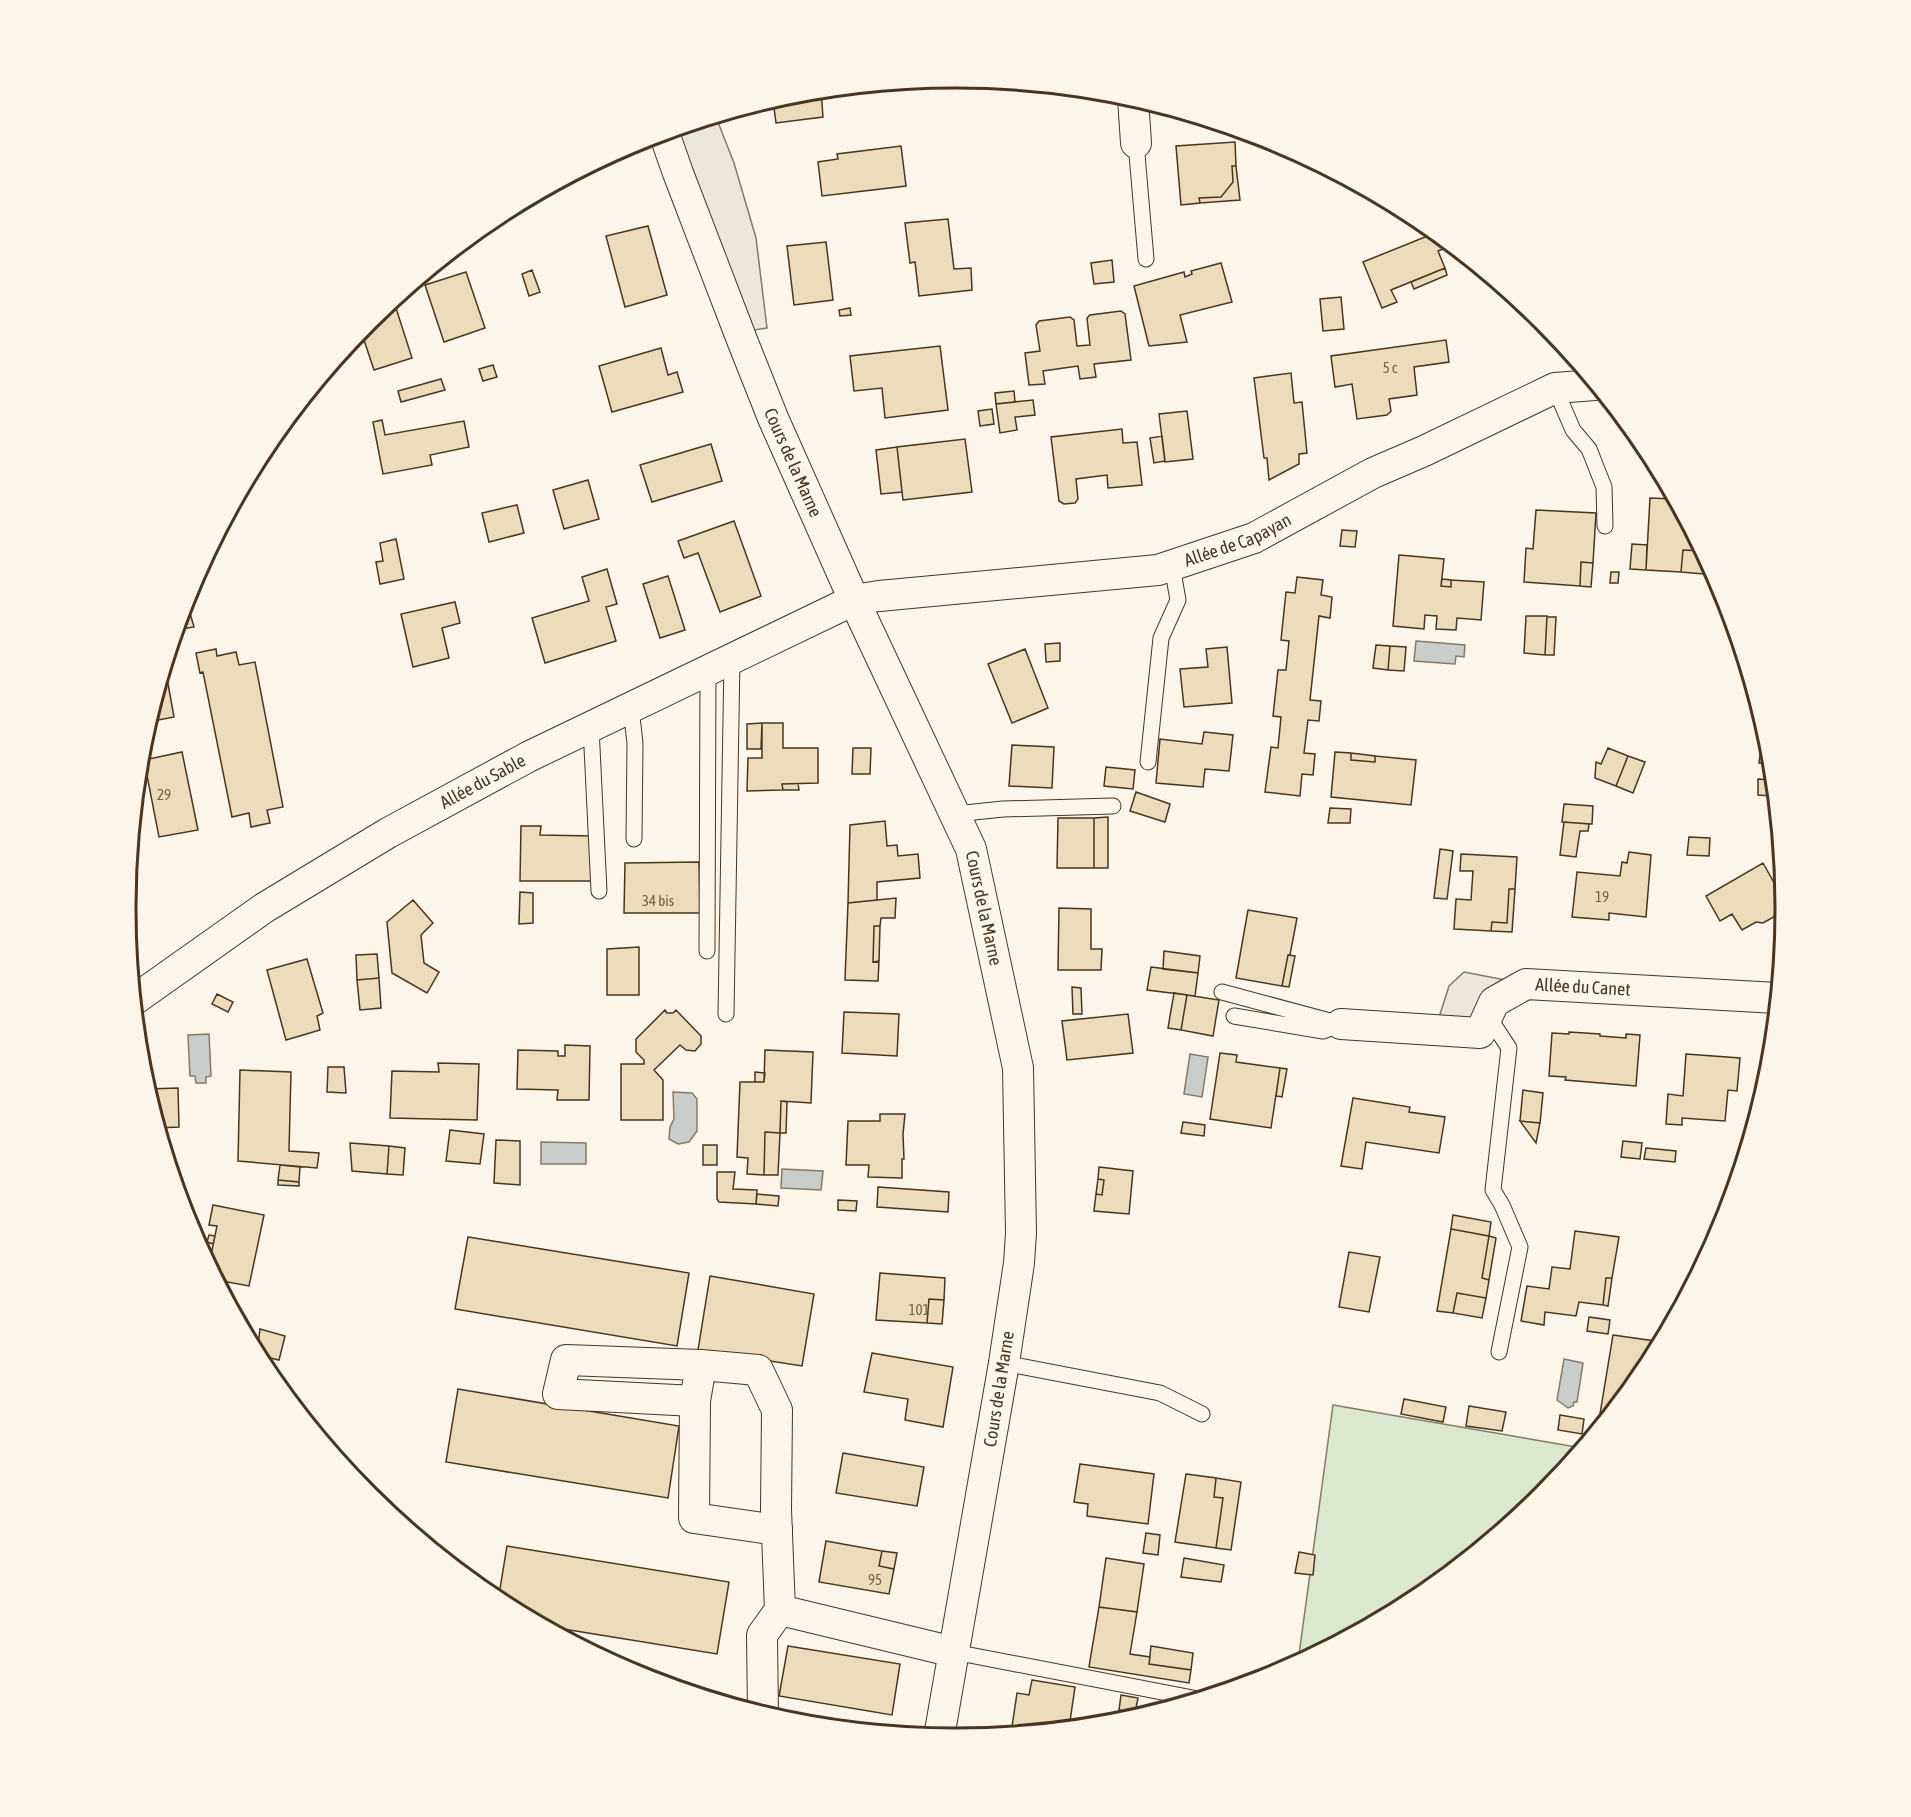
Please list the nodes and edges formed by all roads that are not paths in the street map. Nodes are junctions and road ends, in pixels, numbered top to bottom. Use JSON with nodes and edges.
{"nodes":[{"id":1,"x":1133,"y":108,"type":"edge"},
{"id":2,"x":667,"y":142,"type":"edge"},
{"id":3,"x":1136,"y":143,"type":"joint"},
{"id":4,"x":1146,"y":259,"type":"dead end"},
{"id":5,"x":1587,"y":386,"type":"edge"},
{"id":6,"x":1555,"y":388,"type":"junction"},
{"id":7,"x":1605,"y":526,"type":"dead end"},
{"id":8,"x":1172,"y":566,"type":"junction"},
{"id":9,"x":854,"y":600,"type":"junction"},
{"id":10,"x":720,"y":665,"type":"junction"},
{"id":11,"x":631,"y":708,"type":"junction"},
{"id":12,"x":591,"y":727,"type":"junction"},
{"id":13,"x":1148,"y":762,"type":"dead end"},
{"id":14,"x":1113,"y":806,"type":"dead end"},
{"id":15,"x":955,"y":814,"type":"junction"},
{"id":16,"x":634,"y":839,"type":"dead end"},
{"id":17,"x":599,"y":891,"type":"dead end"},
{"id":18,"x":707,"y":951,"type":"dead end"},
{"id":19,"x":1222,"y":992,"type":"dead end"},
{"id":20,"x":141,"y":995,"type":"edge"},
{"id":21,"x":1770,"y":998,"type":"edge"},
{"id":22,"x":726,"y":1014,"type":"dead end"},
{"id":23,"x":1234,"y":1016,"type":"dead end"},
{"id":24,"x":1488,"y":1016,"type":"junction"},
{"id":25,"x":1341,"y":1024,"type":"junction"},
{"id":26,"x":1499,"y":1352,"type":"dead end"},
{"id":27,"x":1004,"y":1363,"type":"junction"},
{"id":28,"x":700,"y":1365,"type":"junction"},
{"id":29,"x":695,"y":1401,"type":"junction"},
{"id":30,"x":1202,"y":1414,"type":"dead end"},
{"id":31,"x":777,"y":1530,"type":"junction"},
{"id":32,"x":780,"y":1610,"type":"junction"},
{"id":33,"x":954,"y":1652,"type":"junction"},
{"id":34,"x":1183,"y":1696,"type":"edge"},
{"id":35,"x":763,"y":1706,"type":"edge"},
{"id":36,"x":941,"y":1728,"type":"edge"}],
"edges":[{"from":1,"to":3,"type":"street"},
{"from":2,"to":9,"type":"street","name":"Cours de la Marne"},
{"from":3,"to":4,"type":"lane"},
{"from":5,"to":6,"type":"street","name":"Allée de Capayan"},
{"from":6,"to":7,"type":"lane"},
{"from":6,"to":8,"type":"street","name":"Allée de Capayan"},
{"from":8,"to":9,"type":"street","name":"Allée de Capayan"},
{"from":8,"to":13,"type":"lane"},
{"from":9,"to":10,"type":"street","name":"Allée du Sable"},
{"from":9,"to":15,"type":"street","name":"Cours de la Marne"},
{"from":10,"to":11,"type":"street","name":"Allée du Sable"},
{"from":10,"to":18,"type":"lane"},
{"from":10,"to":22,"type":"lane"},
{"from":11,"to":12,"type":"street","name":"Allée du Sable"},
{"from":11,"to":16,"type":"lane"},
{"from":12,"to":17,"type":"lane"},
{"from":12,"to":20,"type":"street","name":"Allée du Sable"},
{"from":14,"to":15,"type":"lane"},
{"from":15,"to":27,"type":"street","name":"Cours de la Marne"},
{"from":19,"to":25,"type":"lane"},
{"from":21,"to":24,"type":"street","name":"Allée du Canet"},
{"from":23,"to":25,"type":"lane"},
{"from":24,"to":25,"type":"street","name":"Allée du Canet"},
{"from":24,"to":26,"type":"lane"},
{"from":27,"to":30,"type":"lane"},
{"from":27,"to":33,"type":"street","name":"Cours de la Marne"},
{"from":28,"to":29,"type":"street"},
{"from":28,"to":29,"type":"street"},
{"from":28,"to":31,"type":"street"},
{"from":29,"to":31,"type":"street"},
{"from":31,"to":32,"type":"street"},
{"from":32,"to":33,"type":"street"},
{"from":32,"to":35,"type":"street"},
{"from":33,"to":34,"type":"lane"},
{"from":33,"to":36,"type":"street","name":"Cours de la Marne"}]}
